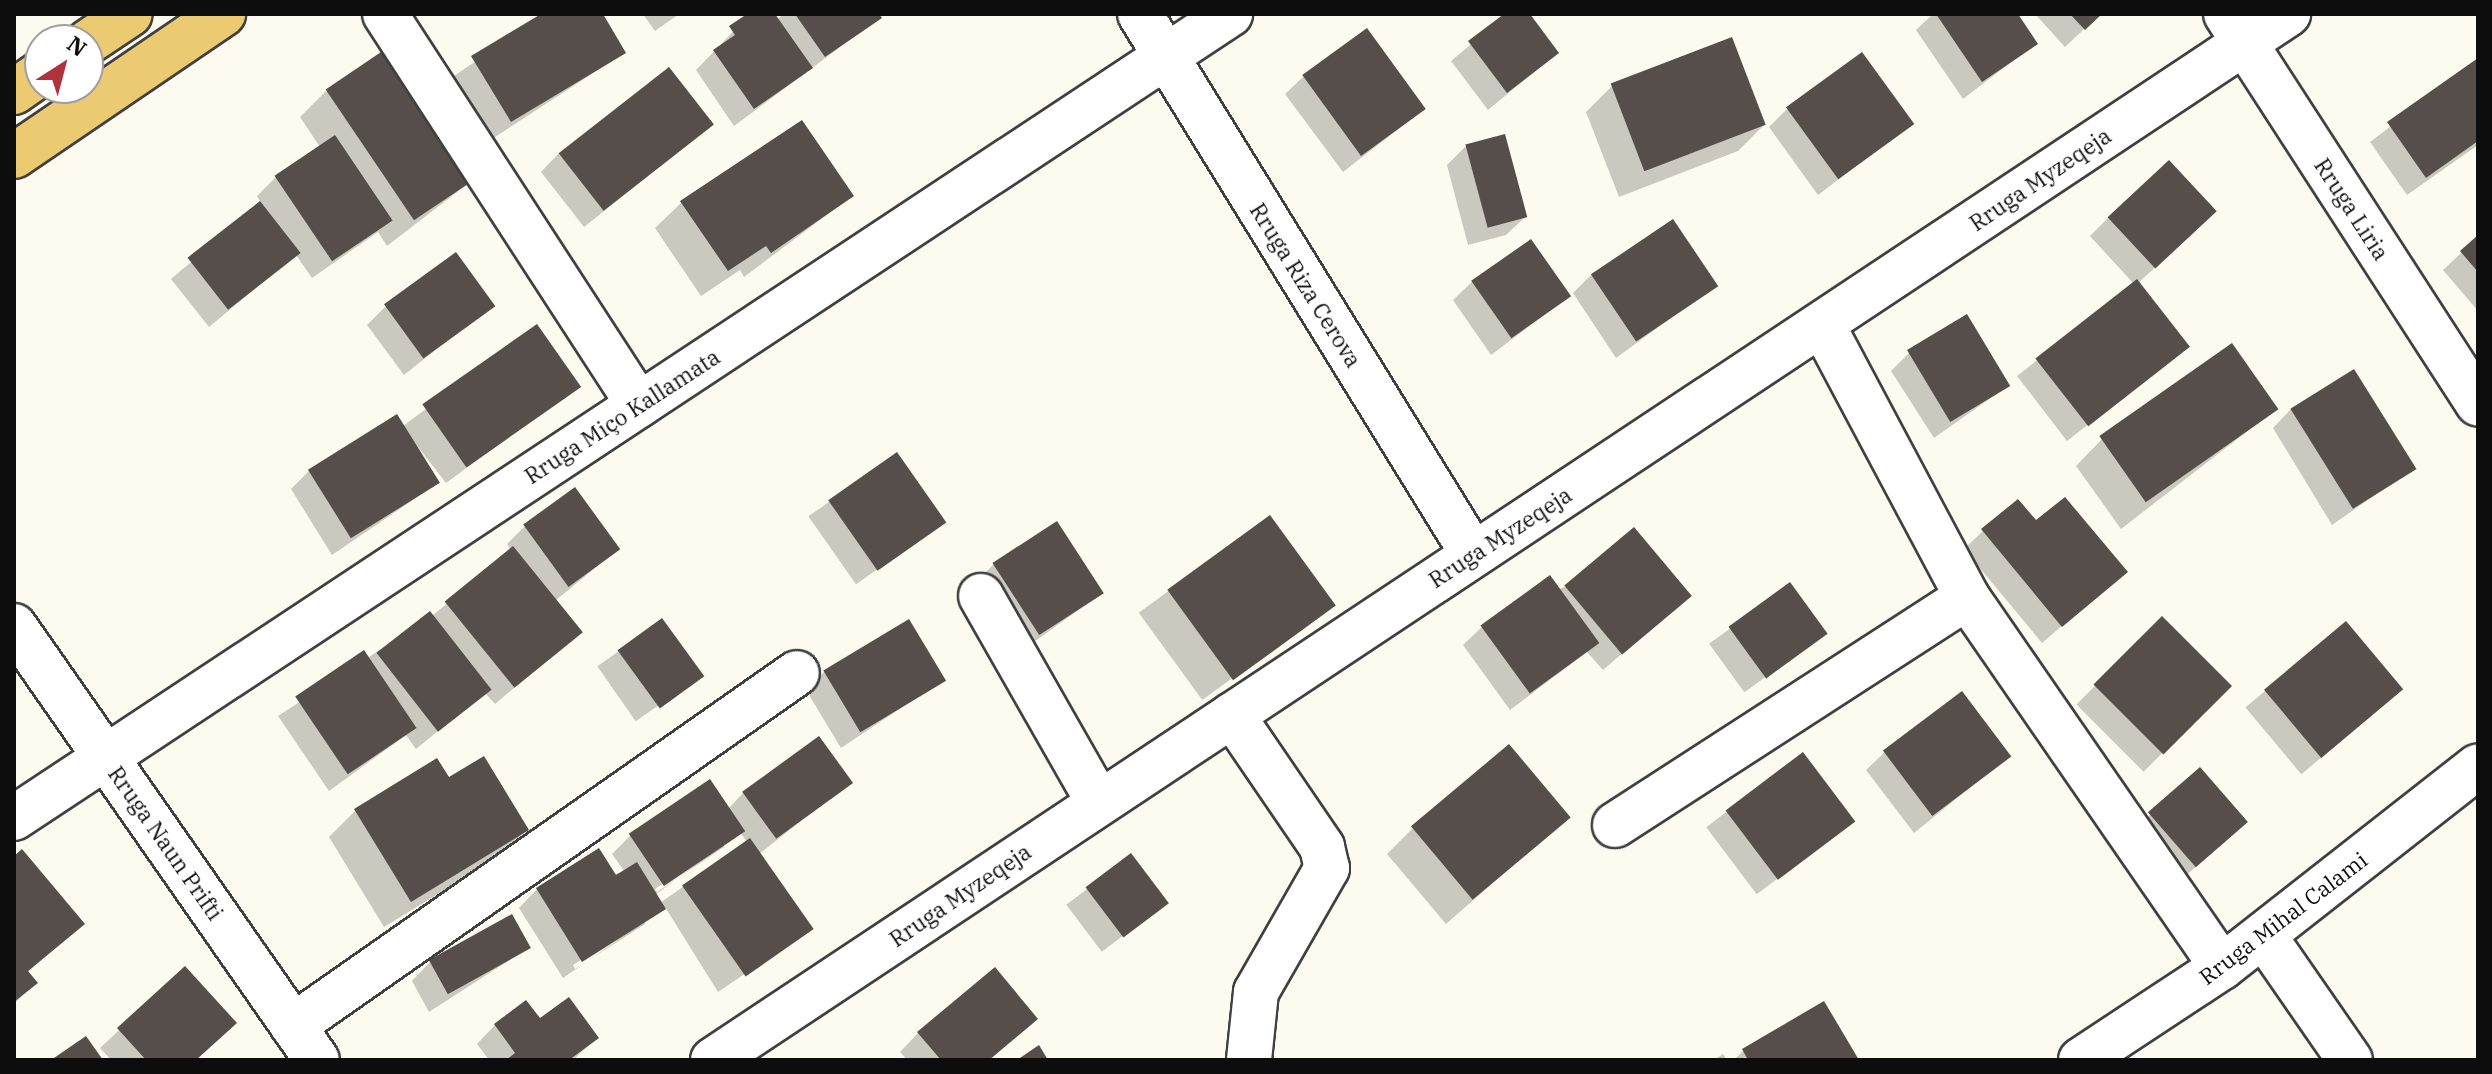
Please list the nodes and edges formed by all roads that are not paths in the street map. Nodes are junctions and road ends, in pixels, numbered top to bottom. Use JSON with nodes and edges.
{"nodes":[{"id":1,"x":130,"y":14,"type":"edge"},
{"id":2,"x":223,"y":14,"type":"edge"},
{"id":3,"x":385,"y":14,"type":"edge"},
{"id":4,"x":1140,"y":14,"type":"edge"},
{"id":5,"x":1230,"y":14,"type":"edge"},
{"id":6,"x":2288,"y":14,"type":"edge"},
{"id":7,"x":2235,"y":28,"type":"edge"},
{"id":8,"x":104,"y":31,"type":"edge"},
{"id":9,"x":1165,"y":57,"type":"junction"},
{"id":10,"x":14,"y":156,"type":"edge"},
{"id":11,"x":1823,"y":326,"type":"junction"},
{"id":12,"x":2478,"y":404,"type":"edge"},
{"id":13,"x":639,"y":405,"type":"junction"},
{"id":14,"x":1473,"y":554,"type":"junction"},
{"id":15,"x":981,"y":596,"type":"dead end"},
{"id":16,"x":1967,"y":597,"type":"junction"},
{"id":17,"x":14,"y":626,"type":"edge"},
{"id":18,"x":797,"y":673,"type":"dead end"},
{"id":19,"x":1232,"y":715,"type":"junction"},
{"id":20,"x":105,"y":757,"type":"junction"},
{"id":21,"x":2478,"y":766,"type":"edge"},
{"id":22,"x":1099,"y":803,"type":"junction"},
{"id":23,"x":14,"y":818,"type":"edge"},
{"id":24,"x":1615,"y":825,"type":"dead end"},
{"id":25,"x":2264,"y":936,"type":"junction"},
{"id":26,"x":2222,"y":967,"type":"junction"},
{"id":27,"x":305,"y":1043,"type":"edge"},
{"id":28,"x":732,"y":1055,"type":"edge"},
{"id":29,"x":1249,"y":1060,"type":"edge"},
{"id":30,"x":2081,"y":1060,"type":"edge"},
{"id":31,"x":2350,"y":1060,"type":"edge"}],
"edges":[{"from":1,"to":8,"type":"main road"},
{"from":2,"to":10,"type":"main road"},
{"from":3,"to":13,"type":"street"},
{"from":4,"to":9,"type":"street","name":"Rruga Riza Cerova"},
{"from":5,"to":9,"type":"street","name":"Rruga Miço Kallamata"},
{"from":6,"to":7,"type":"street","name":"Rruga Myzeqeja"},
{"from":7,"to":11,"type":"street","name":"Rruga Myzeqeja"},
{"from":7,"to":12,"type":"street","name":"Rruga Liria"},
{"from":9,"to":13,"type":"street","name":"Rruga Miço Kallamata"},
{"from":9,"to":14,"type":"street","name":"Rruga Riza Cerova"},
{"from":11,"to":14,"type":"street","name":"Rruga Myzeqeja"},
{"from":11,"to":16,"type":"street"},
{"from":13,"to":20,"type":"street","name":"Rruga Miço Kallamata"},
{"from":14,"to":19,"type":"street","name":"Rruga Myzeqeja"},
{"from":15,"to":22,"type":"street"},
{"from":16,"to":24,"type":"street"},
{"from":16,"to":26,"type":"street"},
{"from":17,"to":20,"type":"street","name":"Rruga Naun Prifti"},
{"from":18,"to":27,"type":"street"},
{"from":19,"to":22,"type":"street","name":"Rruga Myzeqeja"},
{"from":19,"to":29,"type":"street"},
{"from":20,"to":23,"type":"street","name":"Rruga Miço Kallamata"},
{"from":20,"to":27,"type":"street","name":"Rruga Naun Prifti"},
{"from":21,"to":25,"type":"street","name":"Rruga Mihal Calami"},
{"from":22,"to":28,"type":"street","name":"Rruga Myzeqeja"},
{"from":25,"to":26,"type":"street","name":"Rruga Mihal Calami"},
{"from":25,"to":31,"type":"street"},
{"from":26,"to":30,"type":"street","name":"Rruga Mihal Calami"}]}
